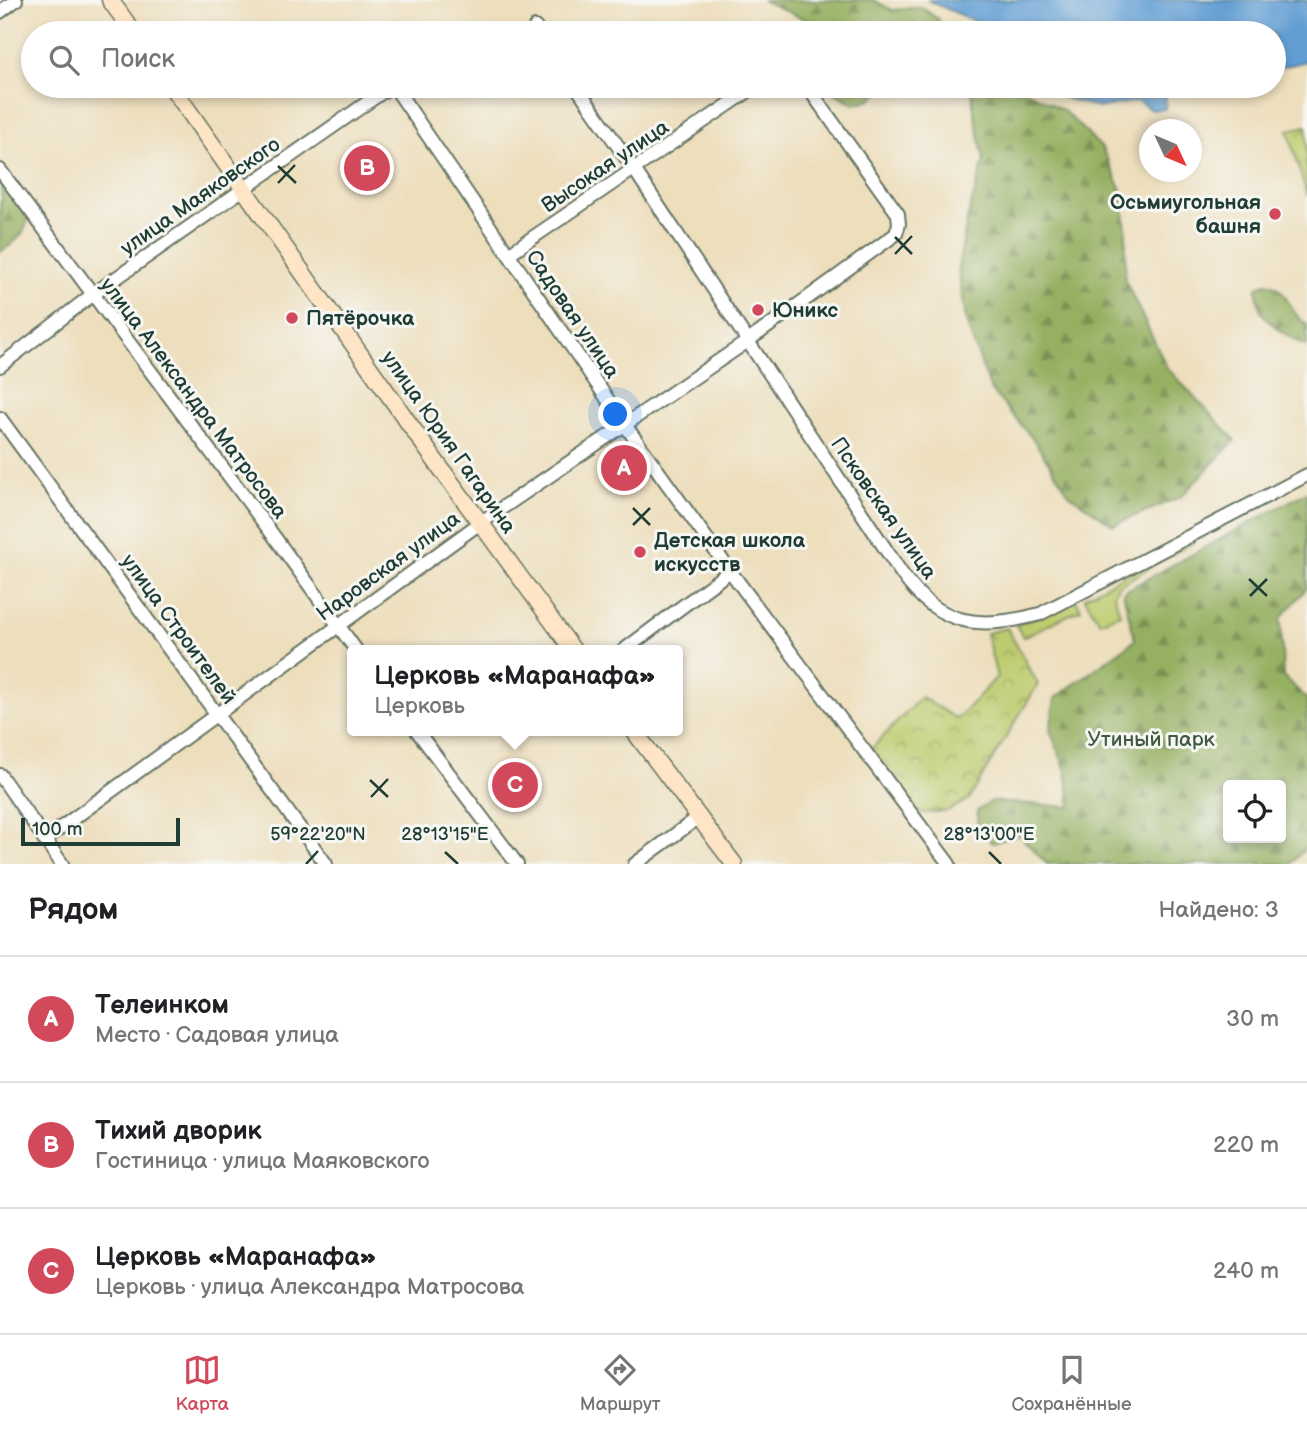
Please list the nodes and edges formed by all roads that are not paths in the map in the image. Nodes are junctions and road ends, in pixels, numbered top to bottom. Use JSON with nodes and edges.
{"nodes":[{"id":1,"x":16,"y":0,"type":"edge"},
{"id":2,"x":110,"y":0,"type":"edge"},
{"id":3,"x":0,"y":12,"type":"edge"},
{"id":4,"x":125,"y":21,"type":"edge"},
{"id":5,"x":180,"y":98,"type":"edge"},
{"id":6,"x":376,"y":98,"type":"edge"},
{"id":7,"x":401,"y":98,"type":"edge"},
{"id":8,"x":584,"y":98,"type":"edge"},
{"id":9,"x":738,"y":98,"type":"edge"},
{"id":10,"x":816,"y":98,"type":"edge"},
{"id":11,"x":634,"y":169,"type":"junction"},
{"id":12,"x":0,"y":170,"type":"edge"},
{"id":13,"x":244,"y":189,"type":"junction"},
{"id":14,"x":510,"y":253,"type":"junction"},
{"id":15,"x":92,"y":295,"type":"junction"},
{"id":16,"x":747,"y":341,"type":"junction"},
{"id":17,"x":0,"y":366,"type":"edge"},
{"id":18,"x":0,"y":418,"type":"edge"},
{"id":19,"x":625,"y":425,"type":"junction"},
{"id":20,"x":1307,"y":475,"type":"edge"},
{"id":21,"x":480,"y":523,"type":"junction"},
{"id":22,"x":730,"y":571,"type":"junction"},
{"id":23,"x":337,"y":625,"type":"junction"},
{"id":24,"x":352,"y":645,"type":"edge"},
{"id":25,"x":569,"y":645,"type":"edge"},
{"id":26,"x":631,"y":645,"type":"edge"},
{"id":27,"x":217,"y":713,"type":"junction"},
{"id":28,"x":421,"y":736,"type":"edge"},
{"id":29,"x":638,"y":736,"type":"edge"},
{"id":30,"x":0,"y":775,"type":"edge"},
{"id":31,"x":699,"y":817,"type":"junction"},
{"id":32,"x":44,"y":840,"type":"junction"},
{"id":33,"x":62,"y":864,"type":"edge"},
{"id":34,"x":326,"y":864,"type":"edge"},
{"id":35,"x":517,"y":864,"type":"edge"},
{"id":36,"x":635,"y":864,"type":"edge"},
{"id":37,"x":734,"y":864,"type":"edge"},
{"id":38,"x":949,"y":864,"type":"edge"}],
"edges":[{"from":1,"to":3,"type":"street"},
{"from":2,"to":4,"type":"street"},
{"from":5,"to":13,"type":"street","name":"улица Юрия Гагарина"},
{"from":6,"to":13,"type":"street","name":"улица Маяковского"},
{"from":7,"to":14,"type":"street","name":"Садовая улица"},
{"from":8,"to":11,"type":"street","name":"Псковская улица"},
{"from":9,"to":11,"type":"street","name":"Высокая улица"},
{"from":10,"to":16,"type":"street","name":"Наровская улица"},
{"from":11,"to":14,"type":"street","name":"Высокая улица"},
{"from":11,"to":16,"type":"street","name":"Псковская улица"},
{"from":12,"to":15,"type":"street","name":"улица Александра Матросова"},
{"from":13,"to":15,"type":"street","name":"улица Маяковского"},
{"from":13,"to":21,"type":"street","name":"улица Юрия Гагарина"},
{"from":14,"to":19,"type":"street","name":"Садовая улица"},
{"from":15,"to":17,"type":"street","name":"улица Маяковского"},
{"from":15,"to":23,"type":"street","name":"улица Александра Матросова"},
{"from":16,"to":19,"type":"street","name":"Наровская улица"},
{"from":16,"to":20,"type":"street","name":"Псковская улица"},
{"from":18,"to":27,"type":"street","name":"улица Строителей"},
{"from":19,"to":21,"type":"street","name":"Наровская улица"},
{"from":19,"to":22,"type":"street","name":"Садовая улица"},
{"from":21,"to":23,"type":"street","name":"Наровская улица"},
{"from":21,"to":25,"type":"street","name":"улица Юрия Гагарина"},
{"from":22,"to":26,"type":"street"},
{"from":22,"to":38,"type":"street","name":"Садовая улица"},
{"from":23,"to":24,"type":"street","name":"улица Александра Матросова"},
{"from":23,"to":27,"type":"street","name":"Наровская улица"},
{"from":27,"to":32,"type":"street","name":"Наровская улица"},
{"from":27,"to":34,"type":"street","name":"улица Строителей"},
{"from":28,"to":35,"type":"street"},
{"from":29,"to":31,"type":"street"},
{"from":30,"to":32,"type":"street"},
{"from":31,"to":36,"type":"street"},
{"from":31,"to":37,"type":"street"},
{"from":32,"to":33,"type":"street"}]}
